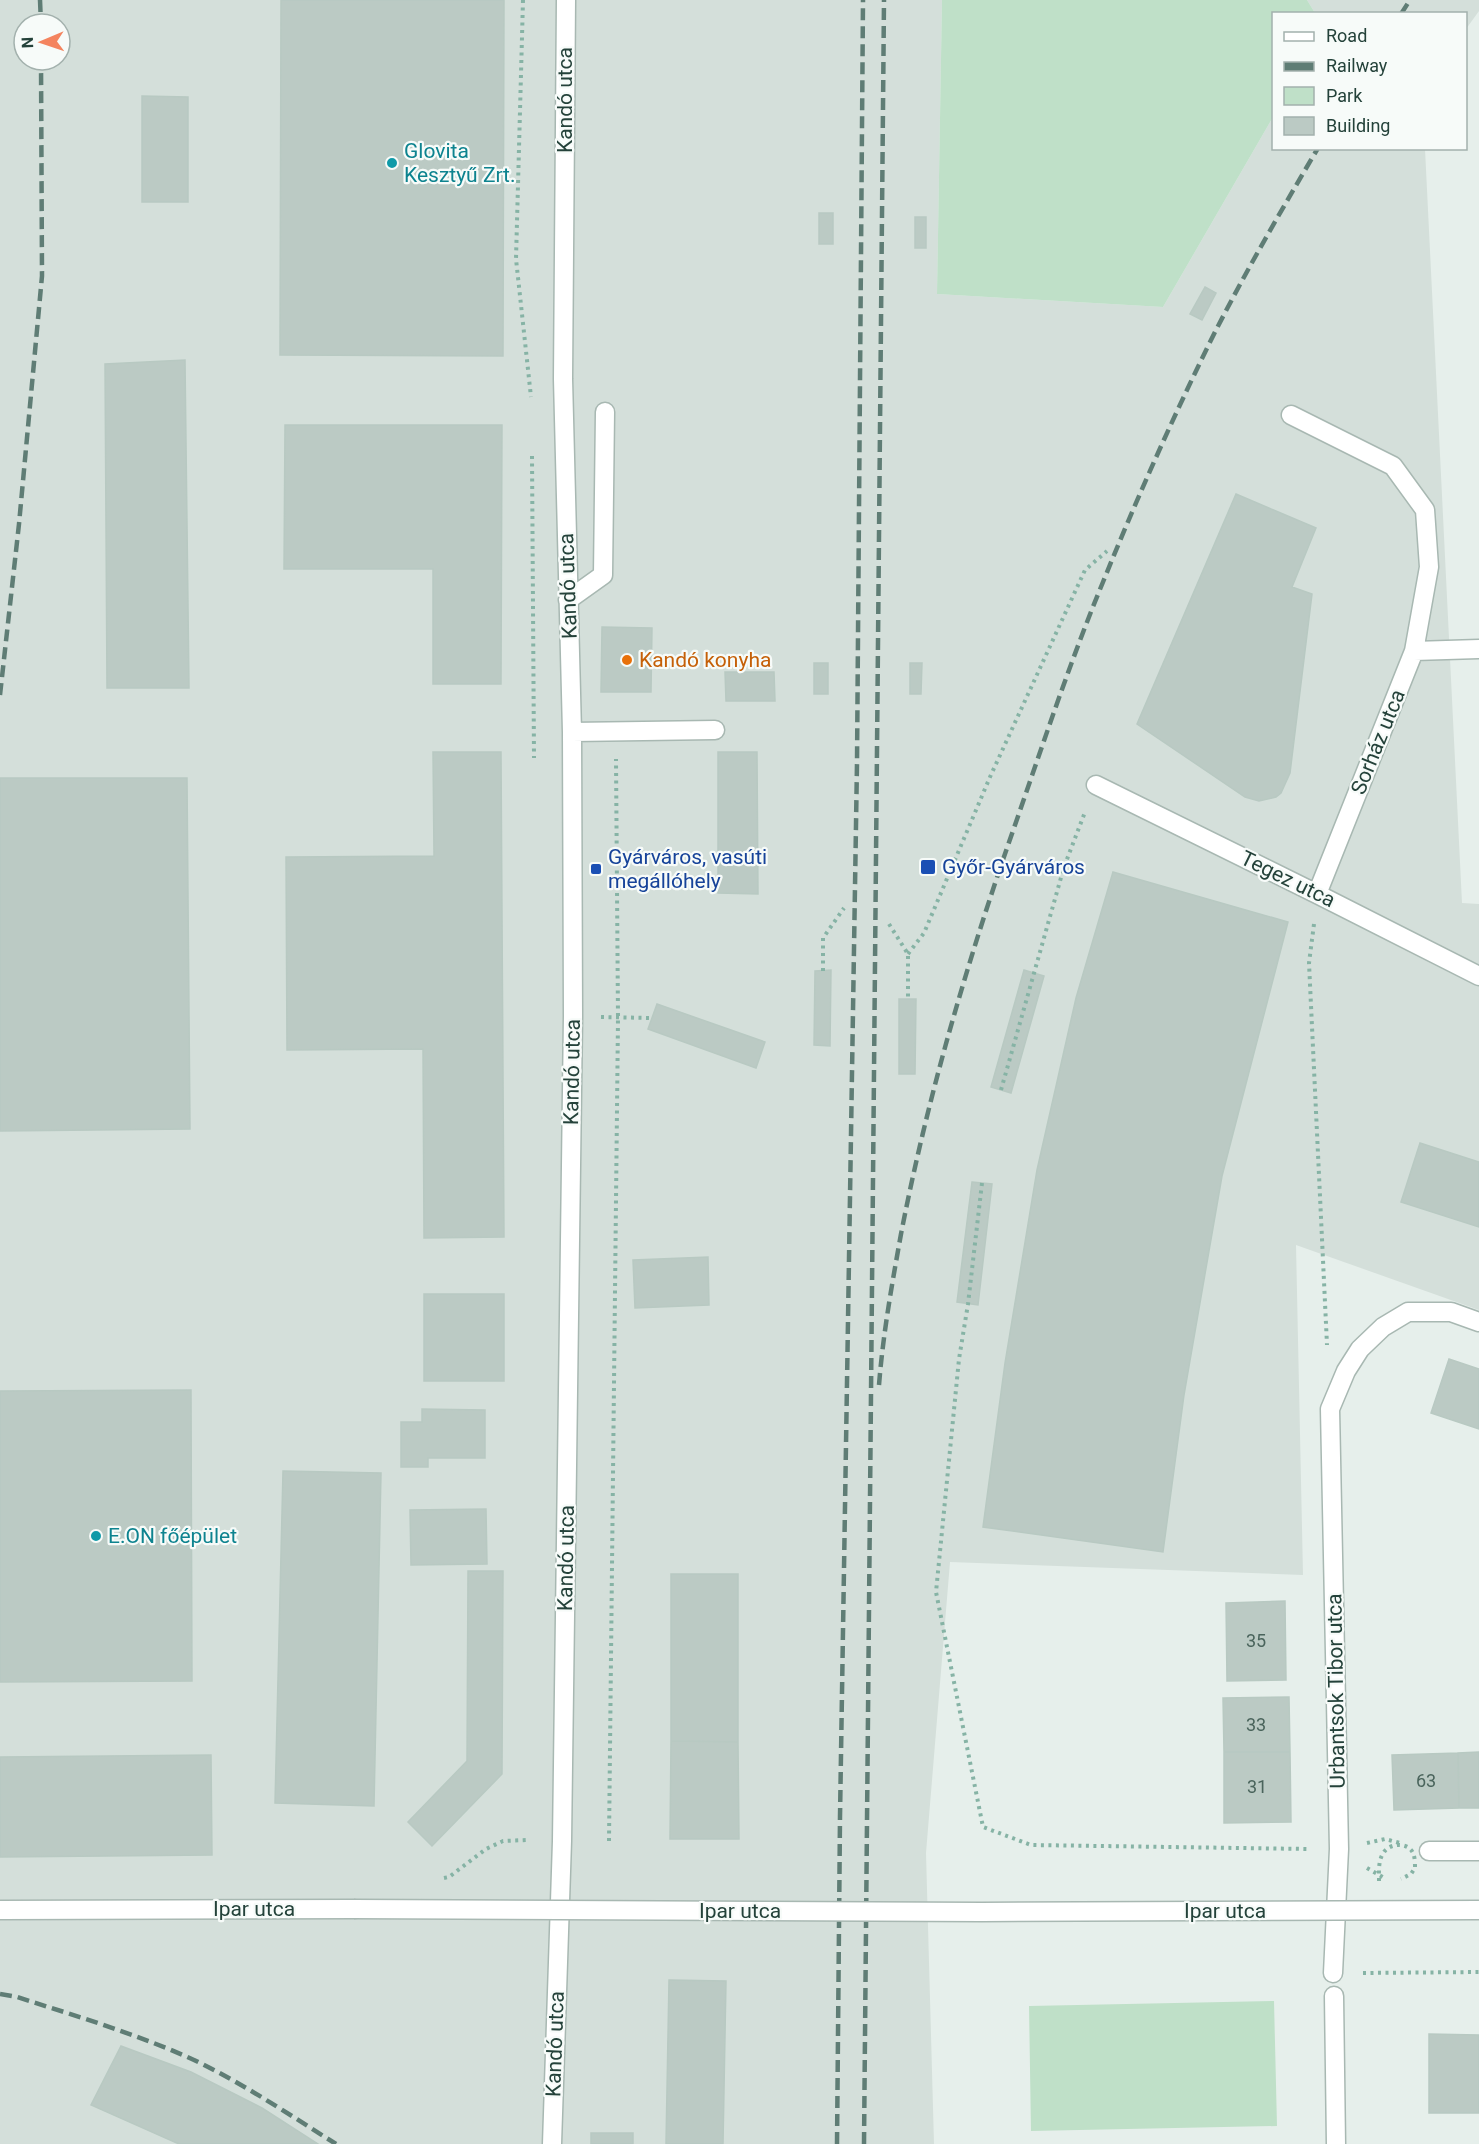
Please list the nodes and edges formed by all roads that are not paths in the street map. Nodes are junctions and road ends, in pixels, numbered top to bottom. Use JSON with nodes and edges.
{"nodes":[{"id":1,"x":566,"y":0,"type":"edge"},
{"id":2,"x":605,"y":412,"type":"dead end"},
{"id":3,"x":1291,"y":415,"type":"dead end"},
{"id":4,"x":568,"y":600,"type":"junction"},
{"id":5,"x":1479,"y":649,"type":"edge"},
{"id":6,"x":1414,"y":651,"type":"junction"},
{"id":7,"x":715,"y":730,"type":"dead end"},
{"id":8,"x":572,"y":732,"type":"junction"},
{"id":9,"x":1096,"y":785,"type":"road end"},
{"id":10,"x":1317,"y":894,"type":"junction"},
{"id":11,"x":1479,"y":976,"type":"edge"},
{"id":12,"x":1479,"y":1322,"type":"edge"},
{"id":13,"x":1429,"y":1851,"type":"road end"},
{"id":14,"x":1479,"y":1851,"type":"edge"},
{"id":15,"x":0,"y":1910,"type":"edge"},
{"id":16,"x":1479,"y":1910,"type":"edge"},
{"id":17,"x":1333,"y":1973,"type":"road end"},
{"id":18,"x":1334,"y":1996,"type":"dead end"},
{"id":19,"x":552,"y":2144,"type":"edge"},
{"id":20,"x":1336,"y":2144,"type":"edge"}],
"edges":[{"from":1,"to":4,"type":"street","name":"Kandó utca"},
{"from":2,"to":4,"type":"street"},
{"from":3,"to":6,"type":"street","name":"Sorház utca"},
{"from":4,"to":8,"type":"street","name":"Kandó utca"},
{"from":5,"to":6,"type":"street"},
{"from":6,"to":10,"type":"street","name":"Sorház utca"},
{"from":7,"to":8,"type":"street"},
{"from":8,"to":19,"type":"street","name":"Kandó utca"},
{"from":9,"to":10,"type":"street","name":"Tegez utca"},
{"from":10,"to":11,"type":"street","name":"Tegez utca"},
{"from":12,"to":17,"type":"street","name":"Urbantsok Tibor utca"},
{"from":13,"to":14,"type":"street"},
{"from":15,"to":16,"type":"street","name":"Ipar utca","bridge":true},
{"from":18,"to":20,"type":"street"}]}
